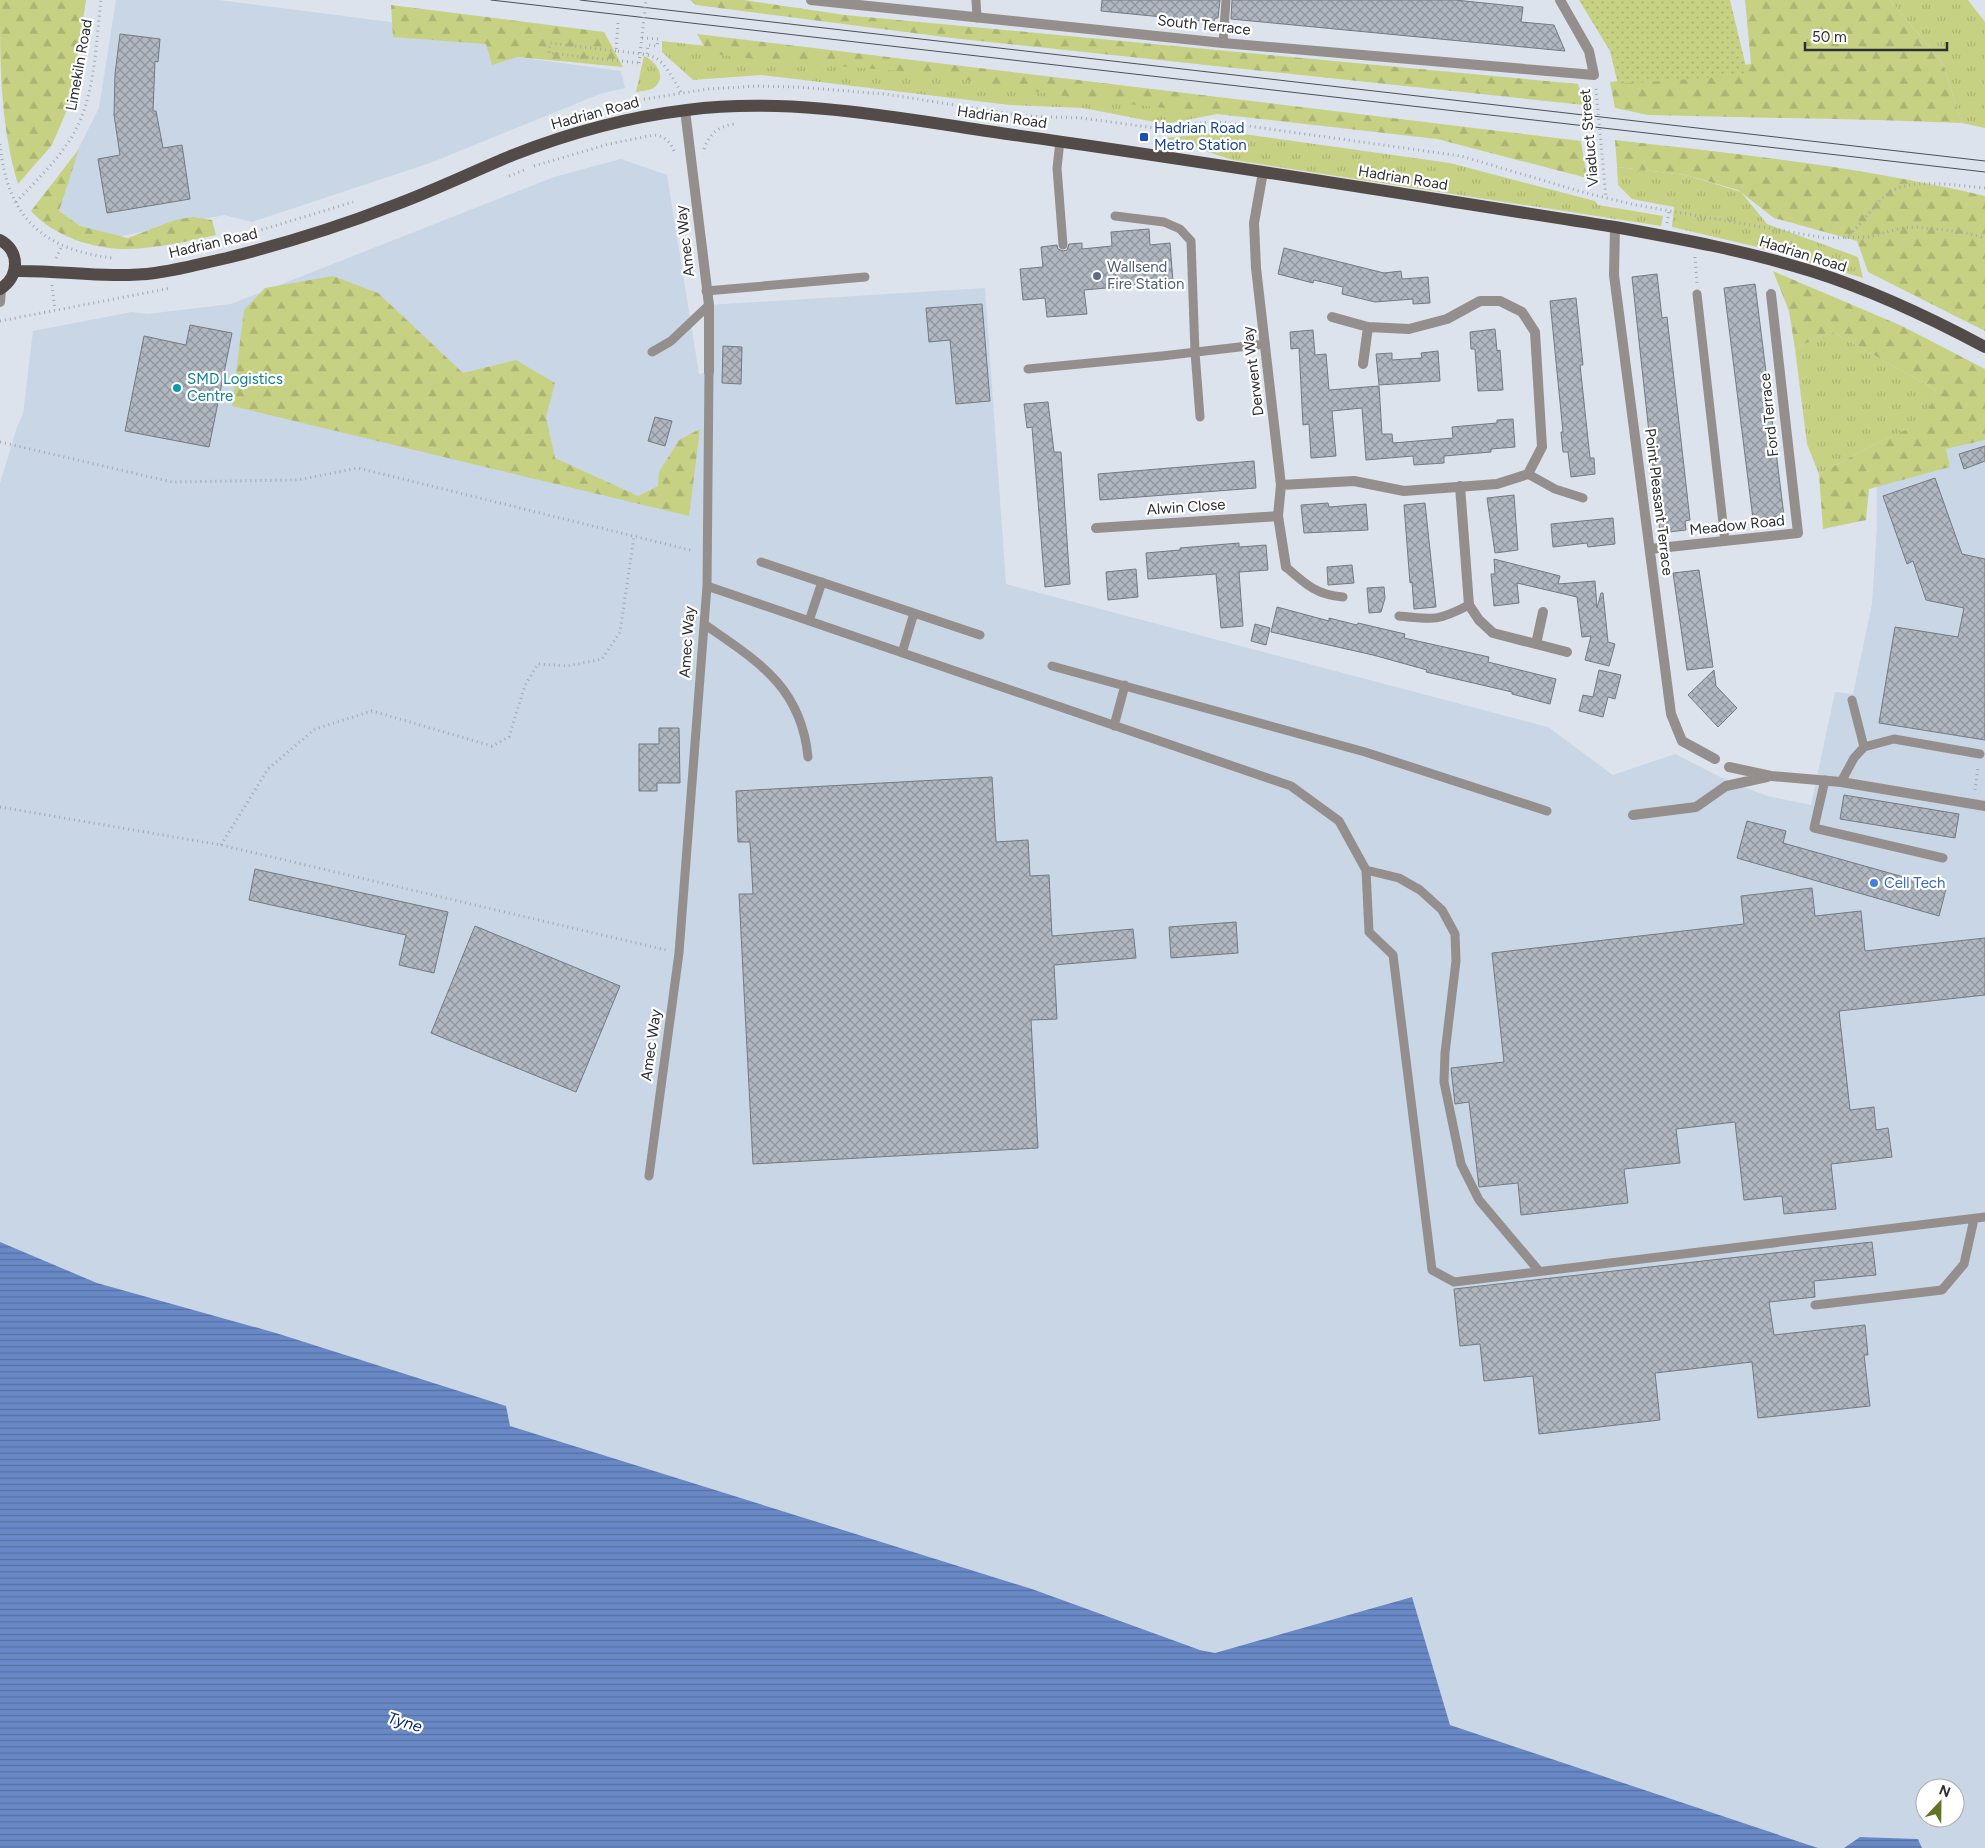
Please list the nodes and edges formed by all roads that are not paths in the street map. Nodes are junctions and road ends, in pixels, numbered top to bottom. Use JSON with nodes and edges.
{"nodes":[{"id":1,"x":811,"y":0,"type":"edge"},
{"id":2,"x":976,"y":0,"type":"edge"},
{"id":3,"x":1226,"y":0,"type":"edge"},
{"id":4,"x":1560,"y":0,"type":"edge"},
{"id":5,"x":977,"y":18,"type":"junction"},
{"id":6,"x":1223,"y":43,"type":"junction"},
{"id":7,"x":684,"y":110,"type":"junction"},
{"id":8,"x":1060,"y":141,"type":"junction"},
{"id":9,"x":1263,"y":172,"type":"junction"},
{"id":10,"x":1116,"y":216,"type":"dead end"},
{"id":11,"x":1615,"y":227,"type":"junction"},
{"id":12,"x":0,"y":240,"type":"edge"},
{"id":13,"x":1063,"y":245,"type":"dead end"},
{"id":14,"x":15,"y":271,"type":"junction"},
{"id":15,"x":865,"y":277,"type":"dead end"},
{"id":16,"x":706,"y":290,"type":"junction"},
{"id":17,"x":0,"y":293,"type":"edge"},
{"id":18,"x":1697,"y":294,"type":"road end"},
{"id":19,"x":1771,"y":294,"type":"dead end"},
{"id":20,"x":709,"y":305,"type":"junction"},
{"id":21,"x":1332,"y":317,"type":"dead end"},
{"id":22,"x":1368,"y":327,"type":"junction"},
{"id":23,"x":1265,"y":344,"type":"junction"},
{"id":24,"x":1985,"y":347,"type":"edge"},
{"id":25,"x":652,"y":352,"type":"dead end"},
{"id":26,"x":1195,"y":352,"type":"junction"},
{"id":27,"x":1363,"y":364,"type":"dead end"},
{"id":28,"x":1028,"y":369,"type":"dead end"},
{"id":29,"x":709,"y":372,"type":"joint"},
{"id":30,"x":1200,"y":417,"type":"dead end"},
{"id":31,"x":1528,"y":474,"type":"junction"},
{"id":32,"x":1281,"y":485,"type":"junction"},
{"id":33,"x":1460,"y":486,"type":"junction"},
{"id":34,"x":1583,"y":498,"type":"dead end"},
{"id":35,"x":1278,"y":516,"type":"junction"},
{"id":36,"x":1096,"y":528,"type":"dead end"},
{"id":37,"x":1798,"y":533,"type":"joint"},
{"id":38,"x":1725,"y":541,"type":"junction"},
{"id":39,"x":1650,"y":549,"type":"junction"},
{"id":40,"x":761,"y":562,"type":"dead end"},
{"id":41,"x":1286,"y":567,"type":"joint"},
{"id":42,"x":822,"y":582,"type":"junction"},
{"id":43,"x":707,"y":586,"type":"junction"},
{"id":44,"x":1343,"y":597,"type":"dead end"},
{"id":45,"x":1469,"y":605,"type":"junction"},
{"id":46,"x":1543,"y":612,"type":"dead end"},
{"id":47,"x":914,"y":613,"type":"junction"},
{"id":48,"x":1400,"y":616,"type":"dead end"},
{"id":49,"x":809,"y":621,"type":"junction"},
{"id":50,"x":704,"y":624,"type":"junction"},
{"id":51,"x":980,"y":635,"type":"dead end"},
{"id":52,"x":1536,"y":644,"type":"junction"},
{"id":53,"x":1566,"y":652,"type":"dead end"},
{"id":54,"x":902,"y":653,"type":"junction"},
{"id":55,"x":1052,"y":666,"type":"dead end"},
{"id":56,"x":1125,"y":685,"type":"junction"},
{"id":57,"x":1852,"y":700,"type":"dead end"},
{"id":58,"x":1114,"y":726,"type":"junction"},
{"id":59,"x":1864,"y":747,"type":"junction"},
{"id":60,"x":1980,"y":754,"type":"road end"},
{"id":61,"x":808,"y":757,"type":"dead end"},
{"id":62,"x":1715,"y":759,"type":"dead end"},
{"id":63,"x":1729,"y":767,"type":"dead end"},
{"id":64,"x":1771,"y":776,"type":"junction"},
{"id":65,"x":1825,"y":780,"type":"junction"},
{"id":66,"x":1842,"y":782,"type":"junction"},
{"id":67,"x":1985,"y":806,"type":"edge"},
{"id":68,"x":1547,"y":811,"type":"dead end"},
{"id":69,"x":1633,"y":815,"type":"dead end"},
{"id":70,"x":1942,"y":858,"type":"dead end"},
{"id":71,"x":1366,"y":870,"type":"junction"},
{"id":72,"x":649,"y":1176,"type":"dead end"},
{"id":73,"x":1985,"y":1217,"type":"edge"},
{"id":74,"x":1974,"y":1219,"type":"junction"},
{"id":75,"x":1539,"y":1271,"type":"junction"},
{"id":76,"x":1815,"y":1305,"type":"dead end"}],
"edges":[{"from":1,"to":5,"type":"street","name":"South Terrace"},
{"from":2,"to":5,"type":"lane"},
{"from":3,"to":6,"type":"lane"},
{"from":4,"to":6,"type":"street","name":"South Terrace"},
{"from":5,"to":6,"type":"street","name":"South Terrace"},
{"from":7,"to":8,"type":"main road","name":"Hadrian Road"},
{"from":7,"to":14,"type":"main road","name":"Hadrian Road"},
{"from":7,"to":16,"type":"street","name":"Amec Way"},
{"from":8,"to":9,"type":"main road","name":"Hadrian Road"},
{"from":8,"to":13,"type":"lane"},
{"from":9,"to":11,"type":"main road","name":"Hadrian Road"},
{"from":9,"to":23,"type":"street","name":"Derwent Way"},
{"from":10,"to":26,"type":"lane"},
{"from":11,"to":24,"type":"main road","name":"Hadrian Road"},
{"from":11,"to":39,"type":"street","name":"Point Pleasant Terrace"},
{"from":12,"to":14,"type":"main road"},
{"from":14,"to":17,"type":"main road"},
{"from":15,"to":16,"type":"lane"},
{"from":16,"to":20,"type":"street","name":"Amec Way"},
{"from":18,"to":38,"type":"lane"},
{"from":19,"to":37,"type":"street","name":"Ford Terrace"},
{"from":20,"to":25,"type":"lane"},
{"from":20,"to":29,"type":"street","name":"Amec Way"},
{"from":21,"to":22,"type":"street"},
{"from":22,"to":27,"type":"street"},
{"from":22,"to":31,"type":"street"},
{"from":23,"to":26,"type":"lane"},
{"from":23,"to":32,"type":"street","name":"Derwent Way"},
{"from":26,"to":28,"type":"lane"},
{"from":26,"to":30,"type":"lane"},
{"from":29,"to":43,"type":"lane","name":"Amec Way"},
{"from":31,"to":33,"type":"street"},
{"from":31,"to":34,"type":"lane"},
{"from":32,"to":33,"type":"street"},
{"from":32,"to":35,"type":"street","name":"Derwent Way"},
{"from":33,"to":45,"type":"street"},
{"from":35,"to":36,"type":"street","name":"Alwin Close"},
{"from":35,"to":41,"type":"street","name":"Derwent Way"},
{"from":37,"to":38,"type":"street","name":"Meadow Road"},
{"from":38,"to":39,"type":"street","name":"Meadow Road"},
{"from":39,"to":62,"type":"street","name":"Point Pleasant Terrace"},
{"from":40,"to":42,"type":"lane"},
{"from":41,"to":44,"type":"lane"},
{"from":42,"to":47,"type":"lane"},
{"from":42,"to":49,"type":"lane"},
{"from":43,"to":49,"type":"lane"},
{"from":43,"to":50,"type":"lane","name":"Amec Way"},
{"from":45,"to":48,"type":"lane"},
{"from":45,"to":52,"type":"street"},
{"from":46,"to":52,"type":"street"},
{"from":47,"to":51,"type":"lane"},
{"from":47,"to":54,"type":"lane"},
{"from":49,"to":54,"type":"lane"},
{"from":50,"to":61,"type":"lane"},
{"from":50,"to":72,"type":"lane","name":"Amec Way"},
{"from":52,"to":53,"type":"street"},
{"from":54,"to":58,"type":"lane"},
{"from":55,"to":56,"type":"lane"},
{"from":56,"to":58,"type":"lane"},
{"from":56,"to":68,"type":"lane"},
{"from":57,"to":59,"type":"lane"},
{"from":58,"to":71,"type":"lane"},
{"from":59,"to":60,"type":"lane"},
{"from":59,"to":66,"type":"lane"},
{"from":63,"to":64,"type":"street"},
{"from":64,"to":65,"type":"street"},
{"from":64,"to":69,"type":"street"},
{"from":65,"to":66,"type":"street"},
{"from":65,"to":70,"type":"lane"},
{"from":66,"to":67,"type":"street"},
{"from":71,"to":75,"type":"lane"},
{"from":71,"to":75,"type":"lane"},
{"from":73,"to":74,"type":"lane"},
{"from":74,"to":75,"type":"lane"},
{"from":74,"to":76,"type":"lane"}]}
